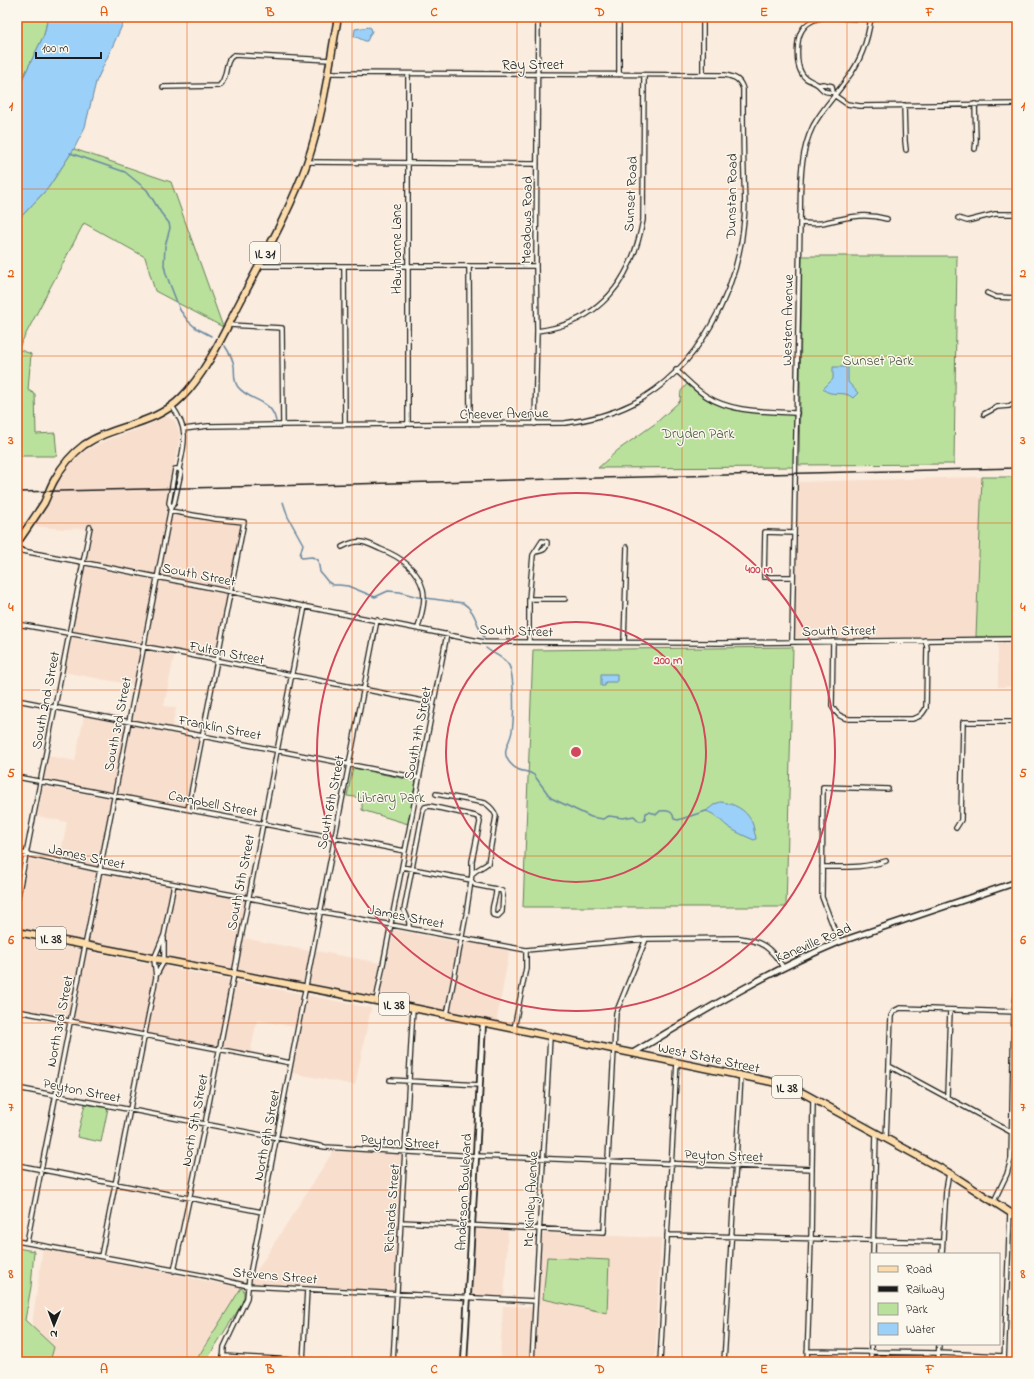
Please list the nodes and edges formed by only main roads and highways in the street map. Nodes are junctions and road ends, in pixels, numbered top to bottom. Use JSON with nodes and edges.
{"nodes":[{"id":1,"x":338,"y":17,"type":"edge"},
{"id":2,"x":17,"y":543,"type":"edge"},
{"id":3,"x":1017,"y":882,"type":"edge"},
{"id":4,"x":17,"y":932,"type":"edge"},
{"id":5,"x":632,"y":1053,"type":"junction"},
{"id":6,"x":1017,"y":1217,"type":"edge"}],
"edges":[{"from":1,"to":2,"type":"main road","number":"IL 31"},
{"from":3,"to":5,"type":"main road","name":"Kaneville Road"},
{"from":4,"to":5,"type":"main road","name":"West State Street","number":"IL 38"},
{"from":5,"to":6,"type":"main road","name":"West State Street","number":"IL 38"}]}
